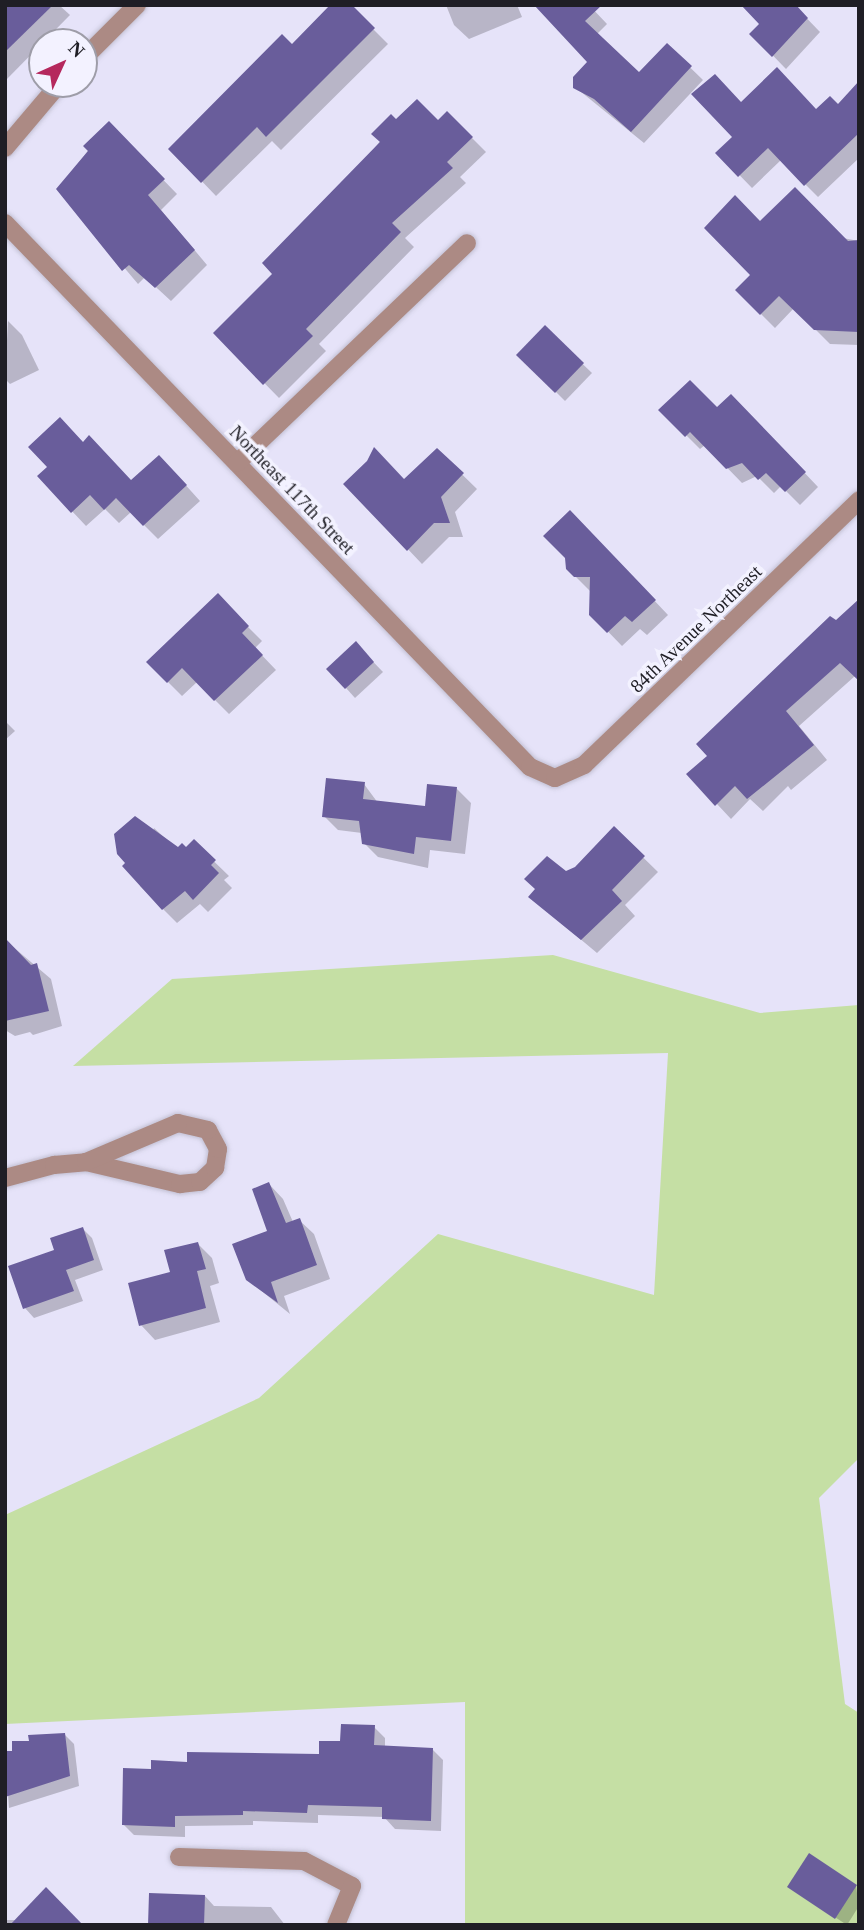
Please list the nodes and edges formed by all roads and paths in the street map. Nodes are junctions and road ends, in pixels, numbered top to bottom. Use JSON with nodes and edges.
{"nodes":[{"id":1,"x":128,"y":8,"type":"edge"},
{"id":2,"x":98,"y":42,"type":"edge"},
{"id":3,"x":47,"y":98,"type":"edge"},
{"id":4,"x":5,"y":148,"type":"edge"},
{"id":5,"x":5,"y":223,"type":"edge"},
{"id":6,"x":467,"y":243,"type":"dead end"},
{"id":7,"x":237,"y":463,"type":"junction"},
{"id":8,"x":859,"y":500,"type":"edge"},
{"id":9,"x":555,"y":778,"type":"joint"},
{"id":10,"x":86,"y":1162,"type":"junction"},
{"id":11,"x":5,"y":1178,"type":"edge"},
{"id":12,"x":179,"y":1857,"type":"dead end"},
{"id":13,"x":335,"y":1925,"type":"edge"}],
"edges":[{"from":1,"to":2,"type":"street"},
{"from":3,"to":4,"type":"street"},
{"from":5,"to":7,"type":"street","name":"Northeast 117th Street"},
{"from":6,"to":7,"type":"street"},
{"from":7,"to":9,"type":"street","name":"Northeast 117th Street"},
{"from":8,"to":9,"type":"street","name":"84th Avenue Northeast"},
{"from":10,"to":10,"type":"street"},
{"from":10,"to":11,"type":"street"},
{"from":12,"to":13,"type":"street"}]}
